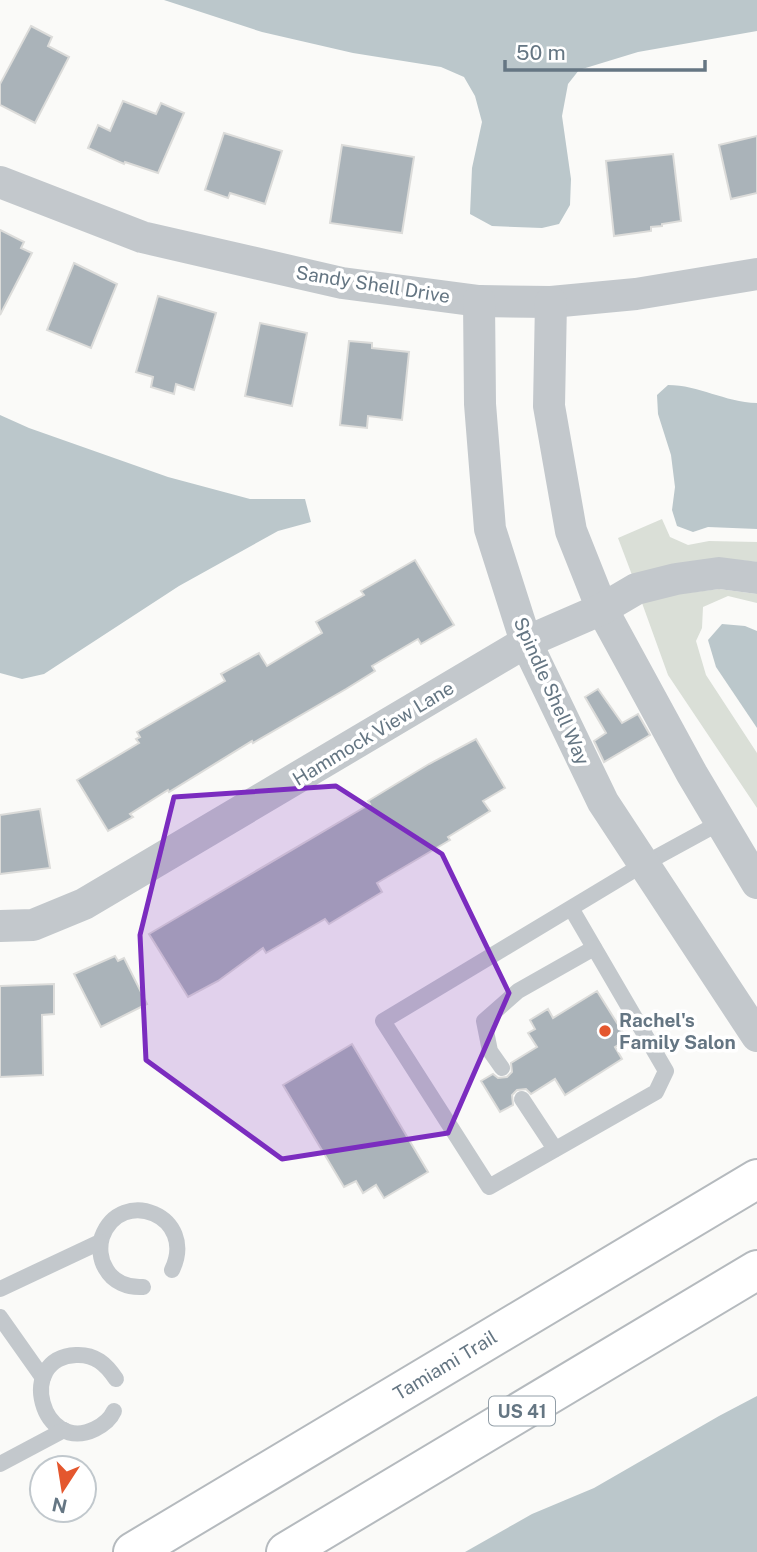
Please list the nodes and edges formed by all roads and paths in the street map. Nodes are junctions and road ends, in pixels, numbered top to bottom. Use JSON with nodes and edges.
{"nodes":[{"id":1,"x":0,"y":182,"type":"edge"},
{"id":2,"x":757,"y":274,"type":"edge"},
{"id":3,"x":479,"y":301,"type":"junction"},
{"id":4,"x":551,"y":302,"type":"junction"},
{"id":5,"x":757,"y":578,"type":"edge"},
{"id":6,"x":602,"y":609,"type":"junction"},
{"id":7,"x":526,"y":642,"type":"junction"},
{"id":8,"x":721,"y":822,"type":"junction"},
{"id":9,"x":644,"y":864,"type":"junction"},
{"id":10,"x":757,"y":883,"type":"edge"},
{"id":11,"x":571,"y":908,"type":"junction"},
{"id":12,"x":0,"y":926,"type":"edge"},
{"id":13,"x":594,"y":948,"type":"junction"},
{"id":14,"x":757,"y":1036,"type":"edge"},
{"id":15,"x":502,"y":1068,"type":"dead end"},
{"id":16,"x":522,"y":1099,"type":"dead end"},
{"id":17,"x":555,"y":1149,"type":"junction"},
{"id":18,"x":757,"y":1179,"type":"edge"},
{"id":19,"x":100,"y":1242,"type":"junction"},
{"id":20,"x":172,"y":1270,"type":"dead end"},
{"id":21,"x":757,"y":1270,"type":"edge"},
{"id":22,"x":143,"y":1287,"type":"dead end"},
{"id":23,"x":0,"y":1289,"type":"edge"},
{"id":24,"x":0,"y":1317,"type":"edge"},
{"id":25,"x":43,"y":1378,"type":"junction"},
{"id":26,"x":116,"y":1379,"type":"dead end"},
{"id":27,"x":114,"y":1411,"type":"dead end"},
{"id":28,"x":65,"y":1430,"type":"junction"},
{"id":29,"x":0,"y":1464,"type":"edge"},
{"id":30,"x":133,"y":1552,"type":"edge"},
{"id":31,"x":286,"y":1552,"type":"edge"}],
"edges":[{"from":1,"to":3,"type":"street","name":"Sandy Shell Drive"},
{"from":2,"to":4,"type":"street","name":"Sandy Shell Drive"},
{"from":3,"to":4,"type":"street","name":"Sandy Shell Drive"},
{"from":3,"to":7,"type":"street","name":"Spindle Shell Way"},
{"from":4,"to":6,"type":"street"},
{"from":5,"to":6,"type":"street","name":"Hammock View Lane"},
{"from":6,"to":7,"type":"street","name":"Hammock View Lane"},
{"from":6,"to":8,"type":"street"},
{"from":7,"to":9,"type":"street","name":"Spindle Shell Way"},
{"from":7,"to":12,"type":"street","name":"Hammock View Lane"},
{"from":8,"to":9,"type":"lane"},
{"from":8,"to":10,"type":"street"},
{"from":9,"to":11,"type":"lane"},
{"from":9,"to":14,"type":"street","name":"Spindle Shell Way"},
{"from":11,"to":13,"type":"lane"},
{"from":11,"to":17,"type":"lane"},
{"from":13,"to":15,"type":"lane"},
{"from":13,"to":17,"type":"lane"},
{"from":16,"to":17,"type":"lane"},
{"from":18,"to":30,"type":"main road","name":"Tamiami Trail"},
{"from":19,"to":20,"type":"lane"},
{"from":19,"to":22,"type":"lane"},
{"from":19,"to":23,"type":"lane"},
{"from":21,"to":31,"type":"main road","number":"US 41"},
{"from":24,"to":25,"type":"lane"},
{"from":25,"to":26,"type":"lane"},
{"from":25,"to":28,"type":"lane"},
{"from":27,"to":28,"type":"lane"},
{"from":28,"to":29,"type":"lane"}]}
